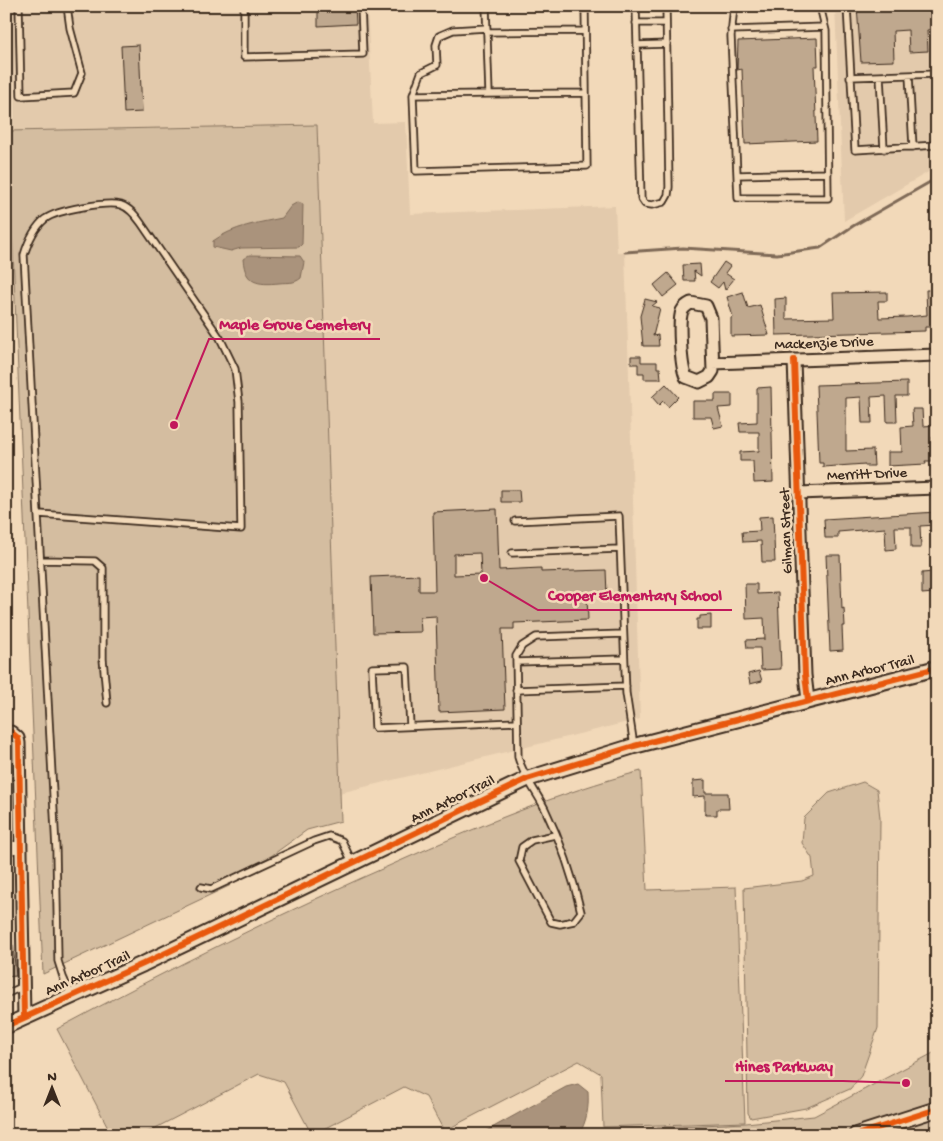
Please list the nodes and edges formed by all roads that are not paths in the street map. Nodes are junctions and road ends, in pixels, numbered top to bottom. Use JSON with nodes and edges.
{"nodes":[{"id":1,"x":19,"y":6,"type":"edge"},
{"id":2,"x":67,"y":6,"type":"edge"},
{"id":3,"x":244,"y":6,"type":"edge"},
{"id":4,"x":361,"y":6,"type":"edge"},
{"id":5,"x":486,"y":6,"type":"edge"},
{"id":6,"x":585,"y":6,"type":"edge"},
{"id":7,"x":636,"y":6,"type":"edge"},
{"id":8,"x":666,"y":6,"type":"edge"},
{"id":9,"x":734,"y":6,"type":"edge"},
{"id":10,"x":820,"y":6,"type":"edge"},
{"id":11,"x":847,"y":6,"type":"edge"},
{"id":12,"x":636,"y":23,"type":"junction"},
{"id":13,"x":666,"y":23,"type":"junction"},
{"id":14,"x":825,"y":27,"type":"junction"},
{"id":15,"x":487,"y":30,"type":"junction"},
{"id":16,"x":731,"y":30,"type":"junction"},
{"id":17,"x":585,"y":31,"type":"junction"},
{"id":18,"x":667,"y":44,"type":"junction"},
{"id":19,"x":637,"y":45,"type":"junction"},
{"id":20,"x":937,"y":74,"type":"edge"},
{"id":21,"x":909,"y":75,"type":"junction"},
{"id":22,"x":880,"y":76,"type":"junction"},
{"id":23,"x":850,"y":77,"type":"junction"},
{"id":24,"x":586,"y":93,"type":"junction"},
{"id":25,"x":489,"y":94,"type":"junction"},
{"id":26,"x":413,"y":95,"type":"junction"},
{"id":27,"x":937,"y":145,"type":"edge"},
{"id":28,"x":913,"y":147,"type":"junction"},
{"id":29,"x":884,"y":149,"type":"junction"},
{"id":30,"x":828,"y":173,"type":"junction"},
{"id":31,"x":737,"y":175,"type":"junction"},
{"id":32,"x":937,"y":355,"type":"edge"},
{"id":33,"x":794,"y":360,"type":"junction"},
{"id":34,"x":713,"y":363,"type":"junction"},
{"id":35,"x":937,"y":488,"type":"edge"},
{"id":36,"x":798,"y":493,"type":"junction"},
{"id":37,"x":39,"y":514,"type":"junction"},
{"id":38,"x":515,"y":521,"type":"dead end"},
{"id":39,"x":620,"y":549,"type":"junction"},
{"id":40,"x":512,"y":553,"type":"dead end"},
{"id":41,"x":41,"y":560,"type":"junction"},
{"id":42,"x":622,"y":634,"type":"junction"},
{"id":43,"x":624,"y":659,"type":"junction"},
{"id":44,"x":516,"y":662,"type":"junction"},
{"id":45,"x":937,"y":668,"type":"edge"},
{"id":46,"x":626,"y":686,"type":"junction"},
{"id":47,"x":516,"y":690,"type":"junction"},
{"id":48,"x":808,"y":700,"type":"junction"},
{"id":49,"x":107,"y":703,"type":"dead end"},
{"id":50,"x":517,"y":722,"type":"junction"},
{"id":51,"x":410,"y":726,"type":"junction"},
{"id":52,"x":10,"y":734,"type":"edge"},
{"id":53,"x":634,"y":746,"type":"junction"},
{"id":54,"x":527,"y":779,"type":"junction"},
{"id":55,"x":555,"y":835,"type":"junction"},
{"id":56,"x":20,"y":847,"type":"junction"},
{"id":57,"x":6,"y":848,"type":"edge"},
{"id":58,"x":352,"y":862,"type":"junction"},
{"id":59,"x":201,"y":887,"type":"dead end"},
{"id":60,"x":24,"y":986,"type":"junction"},
{"id":61,"x":6,"y":994,"type":"edge"},
{"id":62,"x":72,"y":995,"type":"junction"},
{"id":63,"x":24,"y":1017,"type":"junction"},
{"id":64,"x":6,"y":1026,"type":"edge"},
{"id":65,"x":937,"y":1109,"type":"edge"},
{"id":66,"x":856,"y":1135,"type":"edge"}],
"edges":[{"from":1,"to":2,"type":"lane"},
{"from":3,"to":4,"type":"lane"},
{"from":5,"to":15,"type":"lane"},
{"from":6,"to":17,"type":"lane"},
{"from":7,"to":12,"type":"lane"},
{"from":8,"to":13,"type":"lane"},
{"from":9,"to":16,"type":"lane"},
{"from":10,"to":14,"type":"lane"},
{"from":11,"to":23,"type":"lane"},
{"from":12,"to":13,"type":"lane"},
{"from":12,"to":19,"type":"lane"},
{"from":13,"to":18,"type":"lane"},
{"from":14,"to":16,"type":"lane"},
{"from":14,"to":30,"type":"lane"},
{"from":15,"to":17,"type":"lane"},
{"from":15,"to":25,"type":"lane"},
{"from":15,"to":26,"type":"lane"},
{"from":16,"to":31,"type":"lane"},
{"from":17,"to":24,"type":"lane"},
{"from":18,"to":19,"type":"lane"},
{"from":18,"to":19,"type":"lane"},
{"from":20,"to":21,"type":"lane"},
{"from":21,"to":22,"type":"lane"},
{"from":21,"to":28,"type":"lane"},
{"from":22,"to":23,"type":"lane"},
{"from":22,"to":29,"type":"lane"},
{"from":23,"to":29,"type":"lane"},
{"from":24,"to":25,"type":"lane"},
{"from":24,"to":26,"type":"lane"},
{"from":25,"to":26,"type":"lane"},
{"from":27,"to":28,"type":"lane"},
{"from":28,"to":29,"type":"lane"},
{"from":30,"to":31,"type":"lane"},
{"from":30,"to":31,"type":"lane"},
{"from":32,"to":33,"type":"street","name":"Mackenzie Drive"},
{"from":33,"to":34,"type":"street","name":"Mackenzie Drive"},
{"from":33,"to":36,"type":"street","name":"Gilman Street"},
{"from":34,"to":34,"type":"street"},
{"from":35,"to":36,"type":"street","name":"Merritt Drive"},
{"from":36,"to":48,"type":"street","name":"Gilman Street"},
{"from":37,"to":37,"type":"lane"},
{"from":37,"to":41,"type":"lane"},
{"from":38,"to":39,"type":"lane"},
{"from":39,"to":40,"type":"lane"},
{"from":39,"to":42,"type":"lane"},
{"from":41,"to":49,"type":"lane"},
{"from":41,"to":62,"type":"lane"},
{"from":42,"to":43,"type":"lane"},
{"from":42,"to":44,"type":"lane"},
{"from":43,"to":44,"type":"lane"},
{"from":43,"to":46,"type":"lane"},
{"from":44,"to":47,"type":"lane"},
{"from":45,"to":48,"type":"street","name":"Ann Arbor Trail"},
{"from":46,"to":47,"type":"lane"},
{"from":46,"to":53,"type":"lane"},
{"from":47,"to":50,"type":"lane"},
{"from":48,"to":53,"type":"street","name":"Ann Arbor Trail"},
{"from":50,"to":51,"type":"lane"},
{"from":50,"to":54,"type":"lane"},
{"from":51,"to":51,"type":"lane"},
{"from":52,"to":56,"type":"street"},
{"from":53,"to":54,"type":"street","name":"Ann Arbor Trail"},
{"from":54,"to":55,"type":"lane"},
{"from":54,"to":58,"type":"street","name":"Ann Arbor Trail"},
{"from":55,"to":55,"type":"lane"},
{"from":56,"to":57,"type":"street"},
{"from":56,"to":60,"type":"street"},
{"from":58,"to":59,"type":"lane"},
{"from":58,"to":62,"type":"street","name":"Ann Arbor Trail"},
{"from":60,"to":61,"type":"lane"},
{"from":60,"to":63,"type":"street"},
{"from":62,"to":63,"type":"street","name":"Ann Arbor Trail"},
{"from":63,"to":64,"type":"street","name":"Ann Arbor Trail"},
{"from":65,"to":66,"type":"street"}]}
